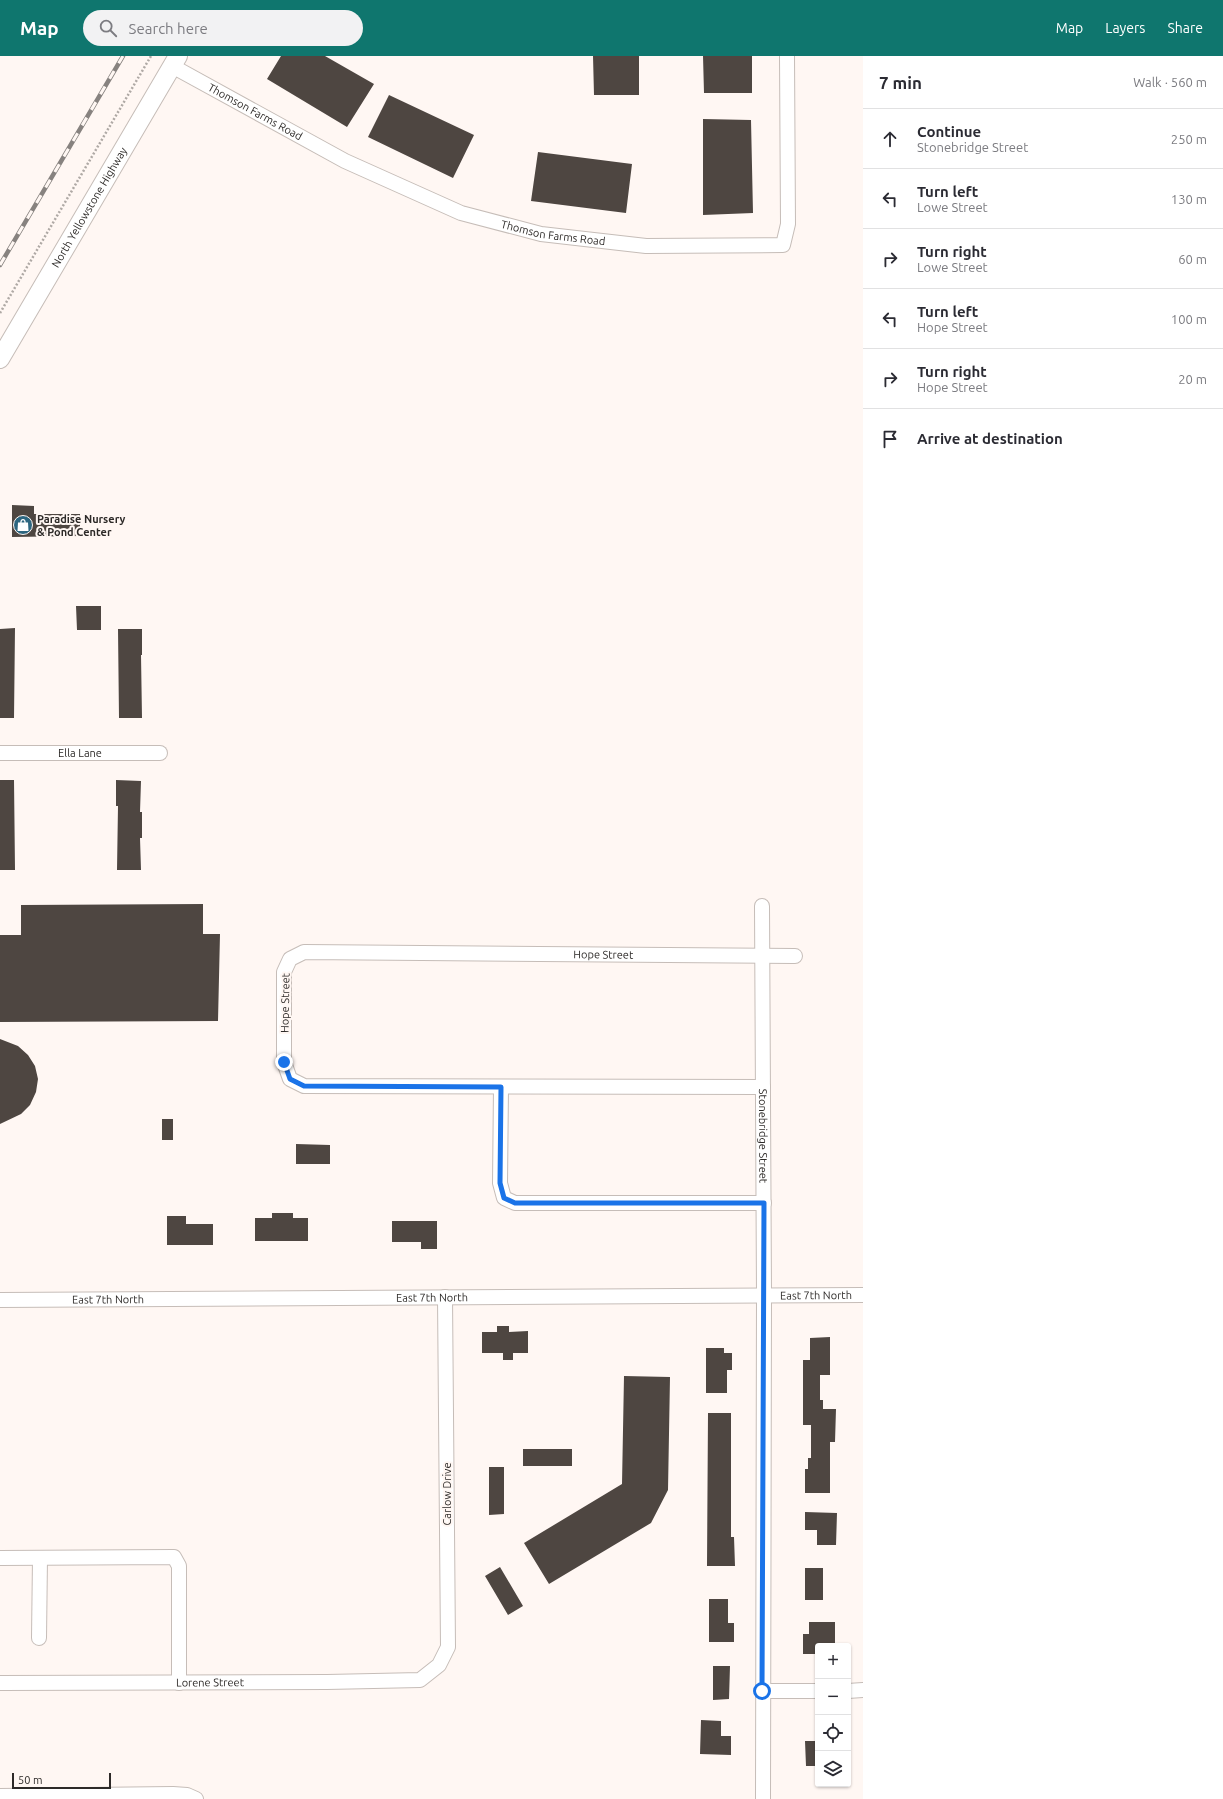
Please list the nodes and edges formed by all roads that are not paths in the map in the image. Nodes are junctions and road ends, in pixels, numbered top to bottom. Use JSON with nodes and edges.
{"nodes":[{"id":1,"x":788,"y":56,"type":"edge"},
{"id":2,"x":175,"y":61,"type":"edge"},
{"id":3,"x":0,"y":359,"type":"edge"},
{"id":4,"x":0,"y":753,"type":"edge"},
{"id":5,"x":160,"y":753,"type":"dead end"},
{"id":6,"x":762,"y":906,"type":"dead end"},
{"id":7,"x":762,"y":956,"type":"junction"},
{"id":8,"x":795,"y":956,"type":"dead end"},
{"id":9,"x":501,"y":1087,"type":"junction"},
{"id":10,"x":763,"y":1087,"type":"junction"},
{"id":11,"x":764,"y":1203,"type":"junction"},
{"id":12,"x":764,"y":1295,"type":"junction"},
{"id":13,"x":863,"y":1295,"type":"edge"},
{"id":14,"x":445,"y":1297,"type":"junction"},
{"id":15,"x":0,"y":1300,"type":"edge"},
{"id":16,"x":0,"y":1558,"type":"edge"},
{"id":17,"x":40,"y":1558,"type":"junction"},
{"id":18,"x":39,"y":1638,"type":"dead end"},
{"id":19,"x":420,"y":1680,"type":"joint"},
{"id":20,"x":0,"y":1683,"type":"edge"},
{"id":21,"x":179,"y":1683,"type":"junction"},
{"id":22,"x":851,"y":1690,"type":"edge"},
{"id":23,"x":863,"y":1690,"type":"edge"},
{"id":24,"x":762,"y":1691,"type":"junction"},
{"id":25,"x":815,"y":1691,"type":"edge"},
{"id":26,"x":0,"y":1796,"type":"edge"},
{"id":27,"x":196,"y":1799,"type":"edge"},
{"id":28,"x":762,"y":1799,"type":"edge"}],
"edges":[{"from":1,"to":2,"type":"street","name":"Thomson Farms Road"},
{"from":2,"to":3,"type":"main road","name":"North Yellowstone Highway"},
{"from":4,"to":5,"type":"street","name":"Ella Lane"},
{"from":6,"to":7,"type":"street","name":"Stonebridge Street"},
{"from":7,"to":8,"type":"street","name":"Hope Street"},
{"from":7,"to":9,"type":"street","name":"Hope Street"},
{"from":7,"to":10,"type":"street","name":"Stonebridge Street"},
{"from":9,"to":10,"type":"street","name":"Hope Street"},
{"from":9,"to":11,"type":"street"},
{"from":10,"to":11,"type":"street","name":"Stonebridge Street"},
{"from":11,"to":12,"type":"street","name":"Stonebridge Street"},
{"from":12,"to":13,"type":"street","name":"East 7th North"},
{"from":12,"to":14,"type":"street","name":"East 7th North"},
{"from":12,"to":24,"type":"street","name":"Stonebridge Street"},
{"from":14,"to":15,"type":"street","name":"East 7th North"},
{"from":14,"to":19,"type":"street","name":"Carlow Drive"},
{"from":16,"to":17,"type":"street"},
{"from":17,"to":18,"type":"street"},
{"from":17,"to":21,"type":"street"},
{"from":19,"to":21,"type":"street","name":"Lorene Street"},
{"from":20,"to":21,"type":"street","name":"Lorene Street"},
{"from":22,"to":23,"type":"street"},
{"from":24,"to":25,"type":"street"},
{"from":24,"to":28,"type":"street","name":"Stonebridge Street"},
{"from":26,"to":27,"type":"street"}]}
